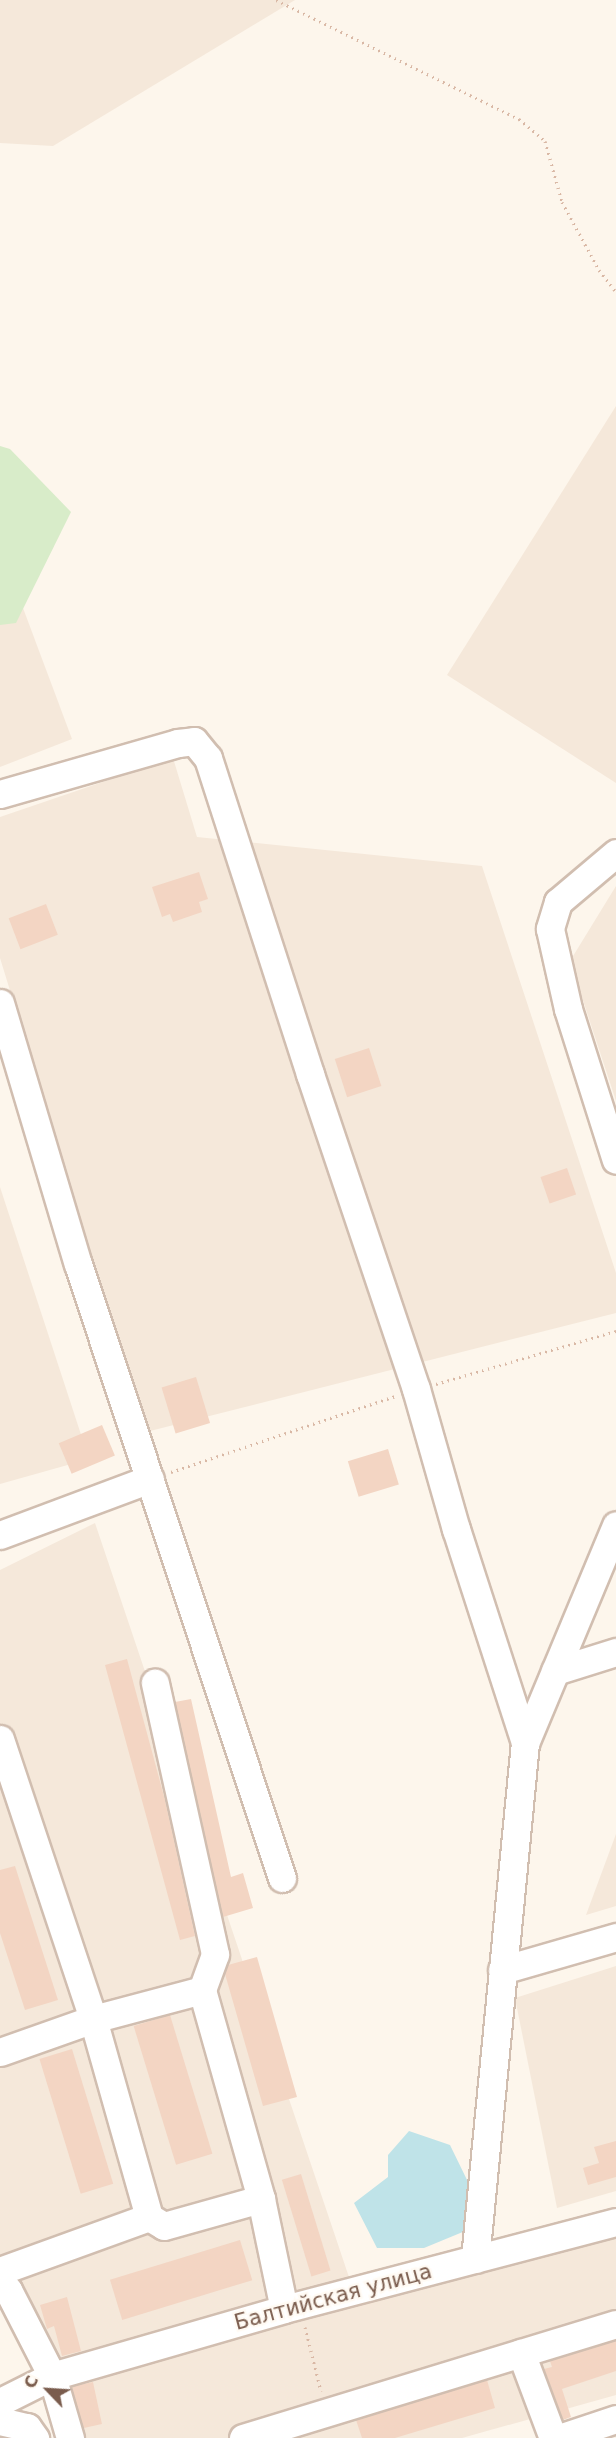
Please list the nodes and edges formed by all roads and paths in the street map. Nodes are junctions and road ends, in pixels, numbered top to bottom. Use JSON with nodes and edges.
{"nodes":[{"id":1,"x":276,"y":0,"type":"edge"},
{"id":2,"x":616,"y":292,"type":"edge"},
{"id":3,"x":0,"y":794,"type":"edge"},
{"id":4,"x":616,"y":853,"type":"edge"},
{"id":5,"x":0,"y":1004,"type":"edge"},
{"id":6,"x":616,"y":1160,"type":"edge"},
{"id":7,"x":616,"y":1331,"type":"edge"},
{"id":8,"x":416,"y":1389,"type":"junction"},
{"id":9,"x":150,"y":1479,"type":"junction"},
{"id":10,"x":616,"y":1525,"type":"edge"},
{"id":11,"x":0,"y":1535,"type":"edge"},
{"id":12,"x":616,"y":1652,"type":"edge"},
{"id":13,"x":555,"y":1671,"type":"junction"},
{"id":14,"x":155,"y":1683,"type":"dead end"},
{"id":15,"x":0,"y":1739,"type":"edge"},
{"id":16,"x":525,"y":1743,"type":"junction"},
{"id":17,"x":282,"y":1878,"type":"dead end"},
{"id":18,"x":616,"y":1937,"type":"edge"},
{"id":19,"x":502,"y":1970,"type":"junction"},
{"id":20,"x":202,"y":1990,"type":"junction"},
{"id":21,"x":93,"y":2019,"type":"junction"},
{"id":22,"x":0,"y":2052,"type":"edge"},
{"id":23,"x":261,"y":2199,"type":"junction"},
{"id":24,"x":149,"y":2217,"type":"junction"},
{"id":25,"x":616,"y":2222,"type":"edge"},
{"id":26,"x":476,"y":2259,"type":"junction"},
{"id":27,"x":0,"y":2271,"type":"edge"},
{"id":28,"x":0,"y":2289,"type":"edge"},
{"id":29,"x":292,"y":2307,"type":"junction"},
{"id":30,"x":616,"y":2324,"type":"edge"},
{"id":31,"x":521,"y":2353,"type":"junction"},
{"id":32,"x":52,"y":2376,"type":"junction"},
{"id":33,"x":0,"y":2402,"type":"edge"},
{"id":34,"x":59,"y":2405,"type":"junction"},
{"id":35,"x":327,"y":2412,"type":"junction"},
{"id":36,"x":616,"y":2419,"type":"edge"},
{"id":37,"x":0,"y":2421,"type":"edge"},
{"id":38,"x":35,"y":2438,"type":"edge"},
{"id":39,"x":43,"y":2438,"type":"edge"},
{"id":40,"x":70,"y":2438,"type":"edge"},
{"id":41,"x":243,"y":2438,"type":"edge"},
{"id":42,"x":553,"y":2438,"type":"edge"},
{"id":43,"x":559,"y":2438,"type":"edge"}],
"edges":[{"from":1,"to":2,"type":"path"},
{"from":3,"to":8,"type":"street"},
{"from":4,"to":6,"type":"street"},
{"from":5,"to":9,"type":"street"},
{"from":7,"to":8,"type":"path"},
{"from":8,"to":9,"type":"path"},
{"from":8,"to":16,"type":"street"},
{"from":9,"to":11,"type":"street"},
{"from":9,"to":17,"type":"street"},
{"from":10,"to":13,"type":"street"},
{"from":12,"to":13,"type":"street"},
{"from":13,"to":16,"type":"street"},
{"from":14,"to":20,"type":"street"},
{"from":15,"to":21,"type":"street"},
{"from":16,"to":19,"type":"street"},
{"from":18,"to":19,"type":"street"},
{"from":19,"to":26,"type":"street"},
{"from":20,"to":21,"type":"street"},
{"from":20,"to":23,"type":"street"},
{"from":21,"to":22,"type":"street"},
{"from":21,"to":24,"type":"street"},
{"from":23,"to":24,"type":"street"},
{"from":23,"to":29,"type":"street"},
{"from":24,"to":27,"type":"street"},
{"from":25,"to":26,"type":"street","name":"Балтийская улица"},
{"from":26,"to":29,"type":"street","name":"Балтийская улица"},
{"from":28,"to":32,"type":"street"},
{"from":29,"to":32,"type":"street","name":"Балтийская улица"},
{"from":29,"to":35,"type":"path"},
{"from":30,"to":31,"type":"street"},
{"from":31,"to":35,"type":"street"},
{"from":31,"to":42,"type":"street"},
{"from":32,"to":33,"type":"street","name":"Балтийская улица"},
{"from":32,"to":34,"type":"street"},
{"from":34,"to":39,"type":"street"},
{"from":34,"to":40,"type":"street"},
{"from":35,"to":41,"type":"street"},
{"from":36,"to":43,"type":"street"},
{"from":37,"to":38,"type":"street"}]}
